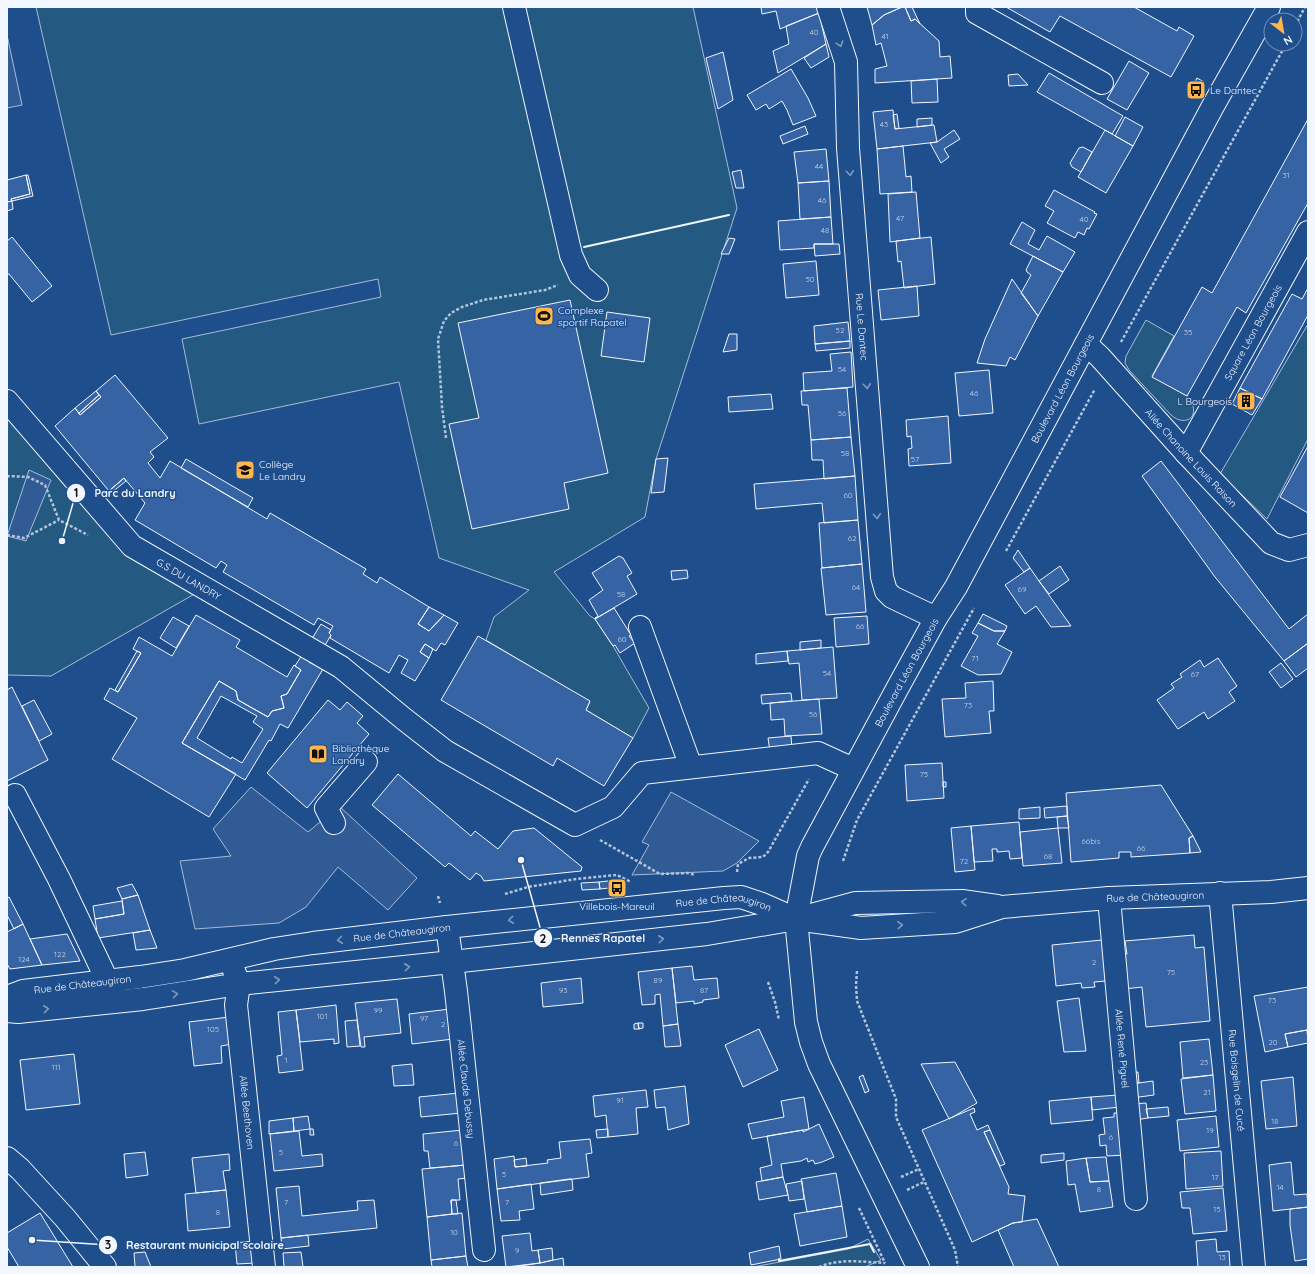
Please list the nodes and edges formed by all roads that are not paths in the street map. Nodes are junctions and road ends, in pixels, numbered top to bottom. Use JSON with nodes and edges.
{"nodes":[{"id":1,"x":514,"y":7,"type":"edge"},
{"id":2,"x":828,"y":7,"type":"edge"},
{"id":3,"x":976,"y":7,"type":"edge"},
{"id":4,"x":1269,"y":7,"type":"edge"},
{"id":5,"x":1278,"y":7,"type":"edge"},
{"id":6,"x":1102,"y":83,"type":"dead end"},
{"id":7,"x":1308,"y":232,"type":"edge"},
{"id":8,"x":597,"y":290,"type":"dead end"},
{"id":9,"x":1086,"y":344,"type":"junction"},
{"id":10,"x":7,"y":401,"type":"edge"},
{"id":11,"x":1186,"y":453,"type":"junction"},
{"id":12,"x":1308,"y":546,"type":"edge"},
{"id":13,"x":936,"y":618,"type":"junction"},
{"id":14,"x":640,"y":627,"type":"dead end"},
{"id":15,"x":366,"y":762,"type":"dead end"},
{"id":16,"x":691,"y":767,"type":"junction"},
{"id":17,"x":853,"y":769,"type":"junction"},
{"id":18,"x":15,"y":795,"type":"dead end"},
{"id":19,"x":334,"y":823,"type":"dead end"},
{"id":20,"x":1308,"y":888,"type":"edge"},
{"id":21,"x":1220,"y":893,"type":"junction"},
{"id":22,"x":1110,"y":898,"type":"junction"},
{"id":23,"x":796,"y":919,"type":"junction"},
{"id":24,"x":447,"y":927,"type":"junction"},
{"id":25,"x":230,"y":960,"type":"junction"},
{"id":26,"x":452,"y":962,"type":"junction"},
{"id":27,"x":107,"y":981,"type":"junction"},
{"id":28,"x":239,"y":984,"type":"junction"},
{"id":29,"x":7,"y":996,"type":"edge"},
{"id":30,"x":118,"y":1002,"type":"junction"},
{"id":31,"x":7,"y":1011,"type":"edge"},
{"id":32,"x":7,"y":1158,"type":"edge"},
{"id":33,"x":1136,"y":1198,"type":"dead end"},
{"id":34,"x":484,"y":1250,"type":"dead end"},
{"id":35,"x":105,"y":1267,"type":"edge"},
{"id":36,"x":264,"y":1267,"type":"edge"},
{"id":37,"x":918,"y":1267,"type":"edge"},
{"id":38,"x":1254,"y":1267,"type":"edge"}],
"edges":[{"from":1,"to":8,"type":"main road"},
{"from":2,"to":13,"type":"main road","name":"Rue Le Dantec","one_way":true},
{"from":3,"to":6,"type":"main road"},
{"from":4,"to":5,"type":"main road"},
{"from":4,"to":9,"type":"main road","name":"Boulevard Léon Bourgeois"},
{"from":7,"to":11,"type":"main road","name":"Square Léon Bourgeois"},
{"from":9,"to":11,"type":"main road","name":"Allée Chanoine Louis Raison"},
{"from":9,"to":13,"type":"main road","name":"Boulevard Léon Bourgeois"},
{"from":10,"to":16,"type":"main road","name":"G.S DU LANDRY"},
{"from":11,"to":12,"type":"main road","name":"Allée Chanoine Louis Raison"},
{"from":13,"to":17,"type":"main road","name":"Boulevard Léon Bourgeois"},
{"from":14,"to":16,"type":"main road"},
{"from":15,"to":19,"type":"main road"},
{"from":16,"to":17,"type":"main road"},
{"from":17,"to":23,"type":"main road","name":"Boulevard Léon Bourgeois"},
{"from":18,"to":27,"type":"main road"},
{"from":20,"to":21,"type":"main road","name":"Rue de Châteaugiron"},
{"from":21,"to":22,"type":"main road","name":"Rue de Châteaugiron"},
{"from":21,"to":38,"type":"main road","name":"Rue Boisgelin de Cucé"},
{"from":22,"to":23,"type":"main road","name":"Rue de Châteaugiron"},
{"from":22,"to":33,"type":"main road","name":"Allée René Piguel"},
{"from":23,"to":24,"type":"main road","name":"Rue de Châteaugiron","one_way":true},
{"from":26,"to":23,"type":"main road","name":"Rue de Châteaugiron","one_way":true},
{"from":23,"to":37,"type":"main road","name":"Boulevard Léon Bourgeois"},
{"from":24,"to":25,"type":"main road","name":"Rue de Châteaugiron","one_way":true},
{"from":24,"to":26,"type":"main road","name":"Allée Claude Debussy"},
{"from":25,"to":27,"type":"main road","name":"Rue de Châteaugiron"},
{"from":25,"to":28,"type":"main road","name":"Allée Beethoven"},
{"from":28,"to":26,"type":"main road","name":"Rue de Châteaugiron","one_way":true},
{"from":26,"to":34,"type":"main road","name":"Allée Claude Debussy"},
{"from":27,"to":29,"type":"main road","name":"Rue de Châteaugiron"},
{"from":27,"to":30,"type":"main road"},
{"from":30,"to":28,"type":"main road","name":"Rue de Châteaugiron","one_way":true},
{"from":28,"to":36,"type":"main road","name":"Allée Beethoven"},
{"from":31,"to":30,"type":"main road","name":"Rue de Châteaugiron","one_way":true},
{"from":32,"to":35,"type":"main road"}]}
